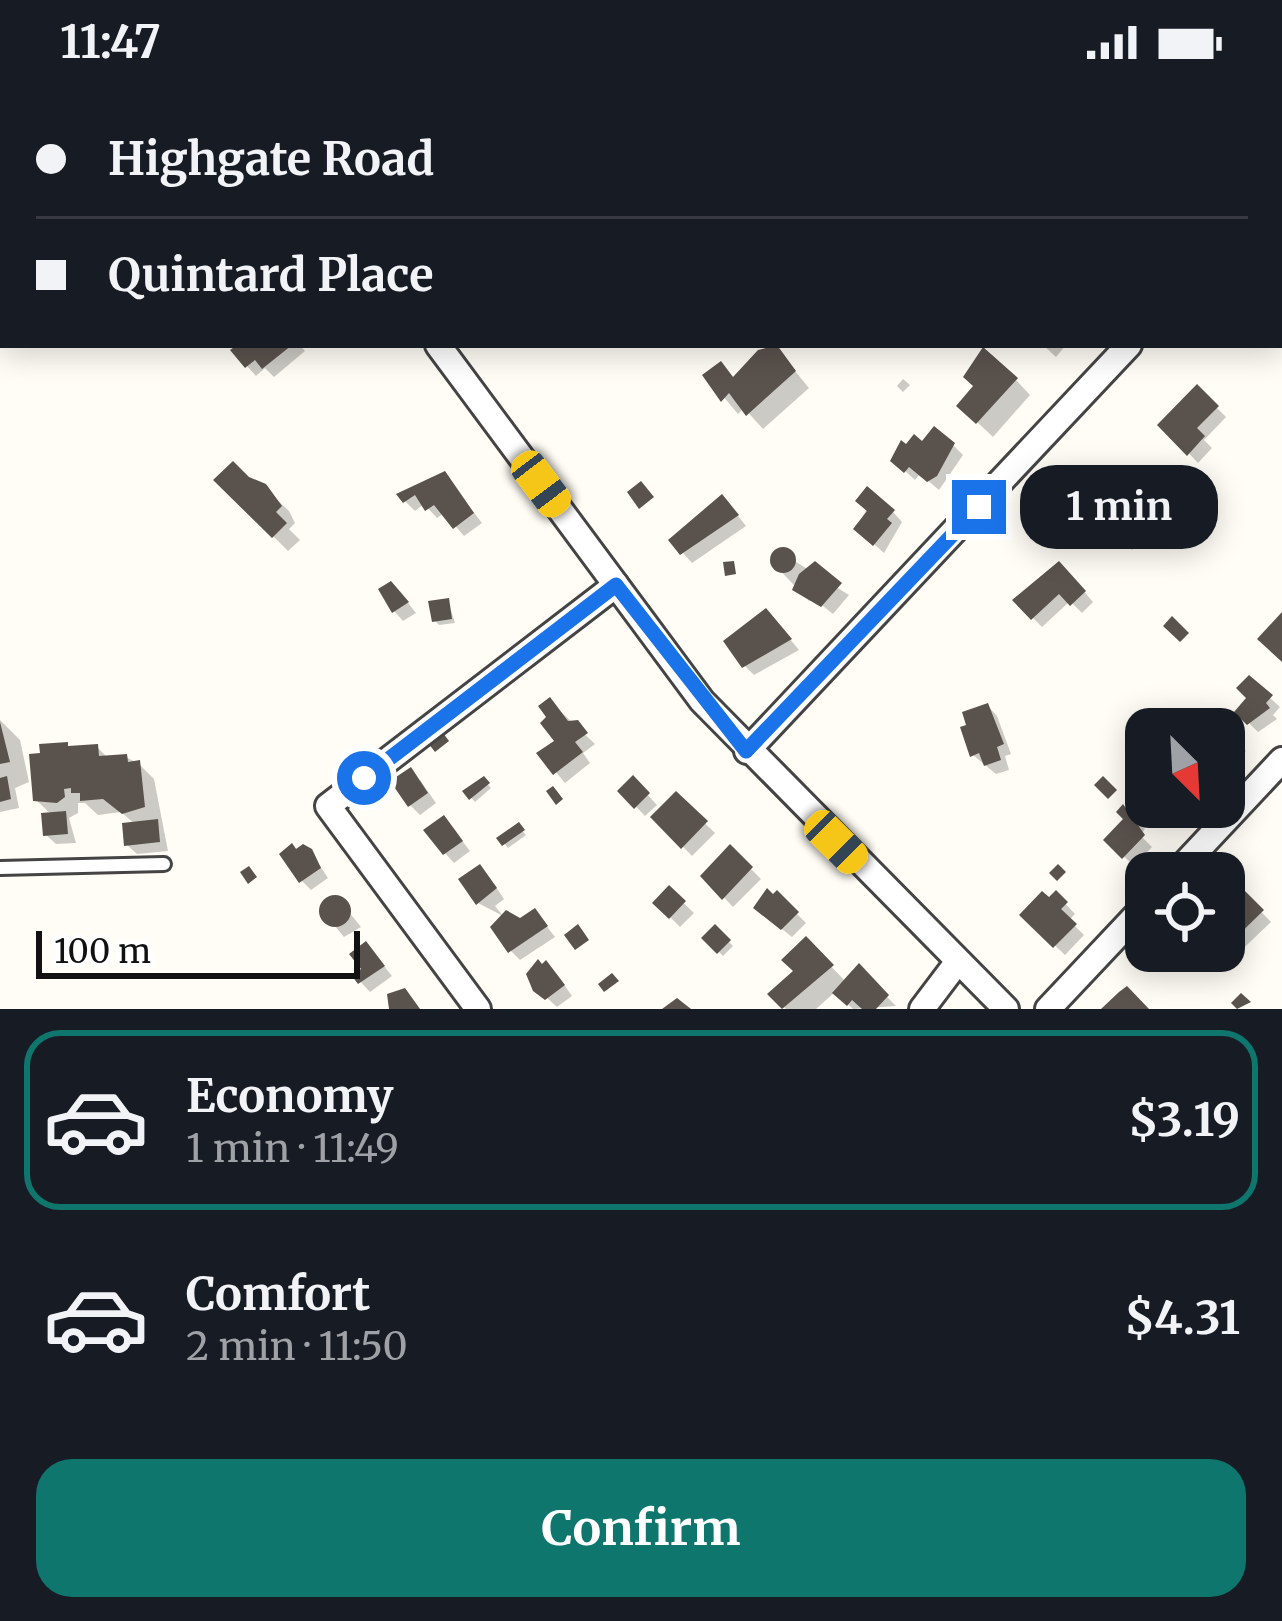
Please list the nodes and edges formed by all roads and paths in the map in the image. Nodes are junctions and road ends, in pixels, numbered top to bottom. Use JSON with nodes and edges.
{"nodes":[{"id":1,"x":440,"y":348,"type":"edge"},
{"id":2,"x":1126,"y":348,"type":"edge"},
{"id":3,"x":616,"y":585,"type":"junction"},
{"id":4,"x":746,"y":751,"type":"junction"},
{"id":5,"x":1282,"y":760,"type":"edge"},
{"id":6,"x":1196,"y":852,"type":"edge"},
{"id":7,"x":164,"y":864,"type":"dead end"},
{"id":8,"x":1,"y":867,"type":"edge"},
{"id":9,"x":1125,"y":926,"type":"edge"},
{"id":10,"x":956,"y":964,"type":"junction"},
{"id":11,"x":478,"y":1009,"type":"edge"},
{"id":12,"x":922,"y":1009,"type":"edge"},
{"id":13,"x":1006,"y":1009,"type":"edge"},
{"id":14,"x":1048,"y":1009,"type":"edge"}],
"edges":[{"from":1,"to":3,"type":"street"},
{"from":2,"to":4,"type":"street"},
{"from":3,"to":4,"type":"street"},
{"from":3,"to":11,"type":"street"},
{"from":4,"to":10,"type":"street"},
{"from":5,"to":6,"type":"street"},
{"from":7,"to":8,"type":"lane"},
{"from":9,"to":14,"type":"street"},
{"from":10,"to":12,"type":"street"},
{"from":10,"to":13,"type":"street"}]}
